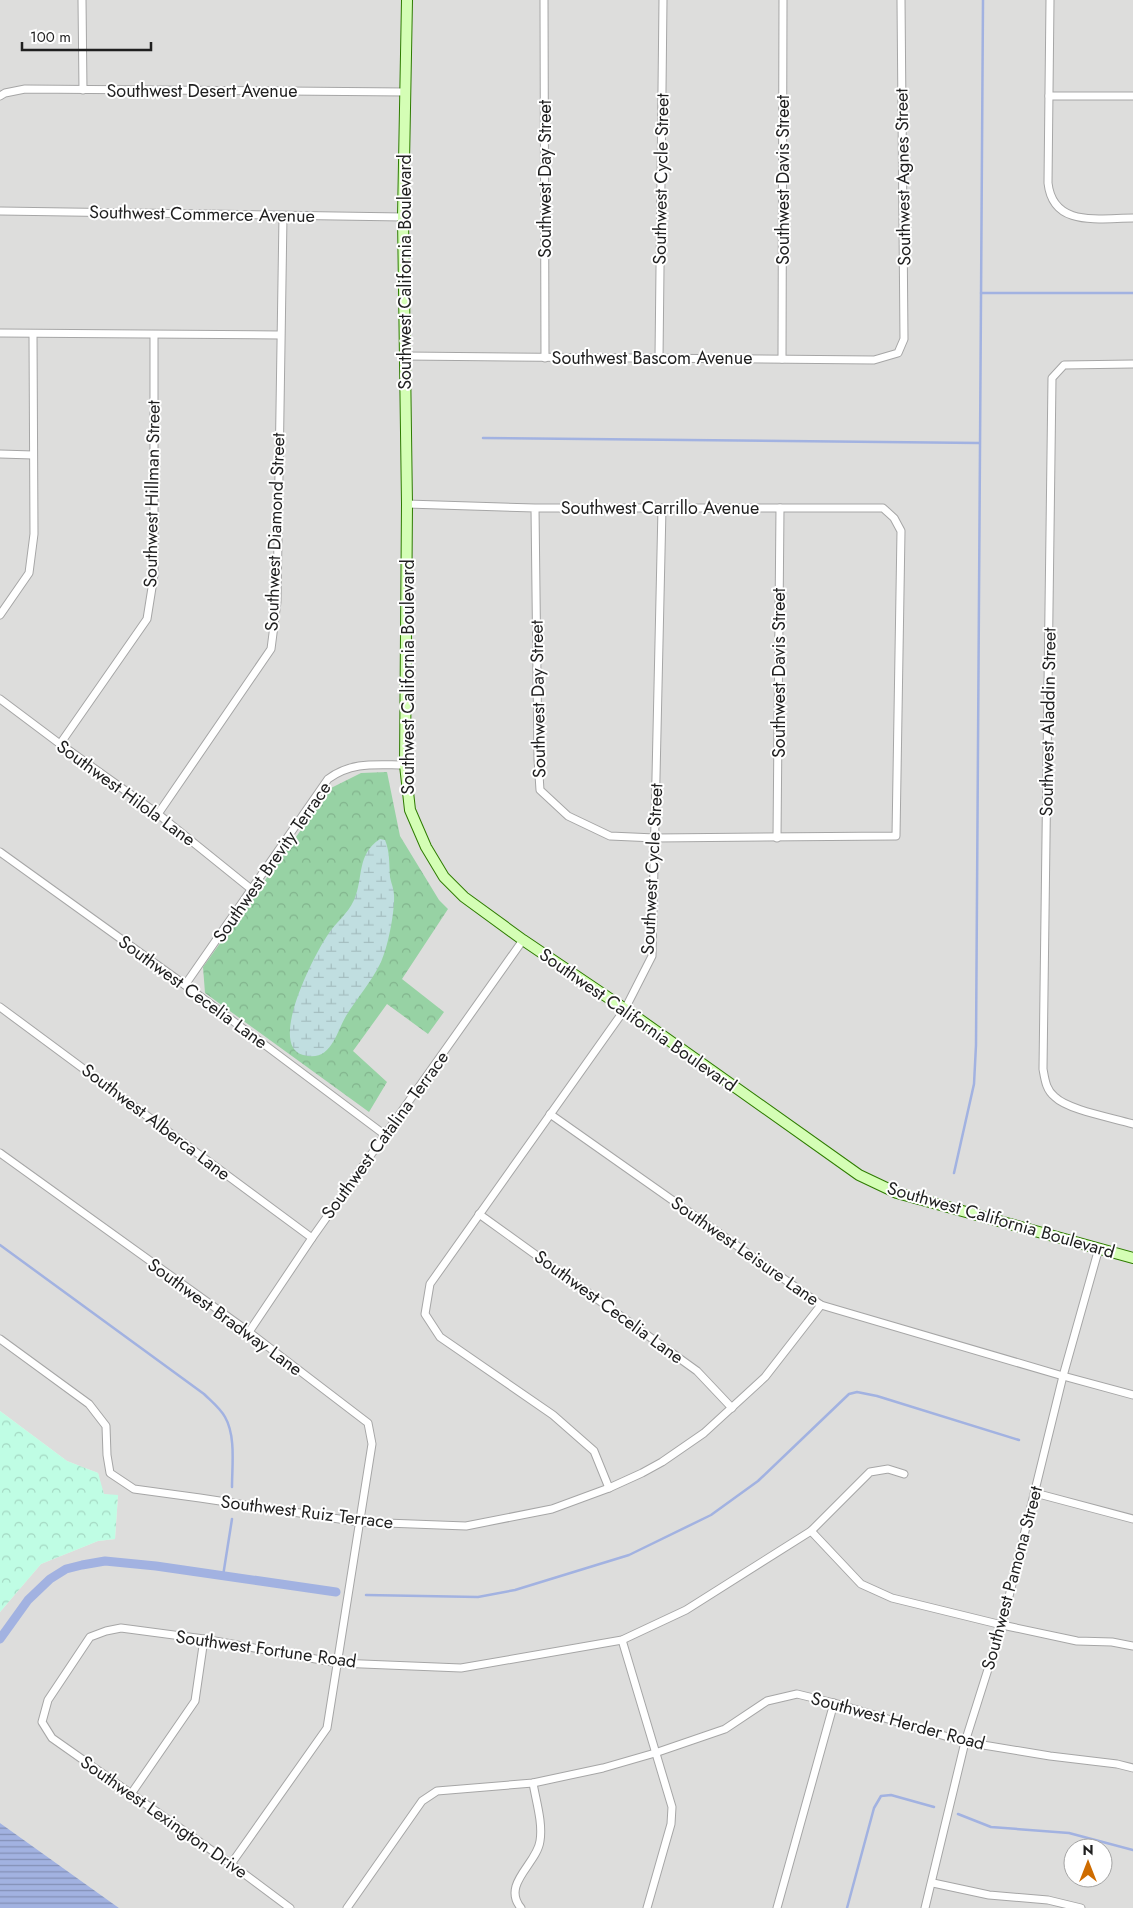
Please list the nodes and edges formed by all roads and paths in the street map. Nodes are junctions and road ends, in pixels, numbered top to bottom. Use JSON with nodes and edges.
{"nodes":[{"id":1,"x":82,"y":0,"type":"edge"},
{"id":2,"x":407,"y":0,"type":"edge"},
{"id":3,"x":544,"y":0,"type":"edge"},
{"id":4,"x":663,"y":0,"type":"edge"},
{"id":5,"x":783,"y":0,"type":"edge"},
{"id":6,"x":901,"y":0,"type":"edge"},
{"id":7,"x":1050,"y":0,"type":"edge"},
{"id":8,"x":83,"y":90,"type":"junction"},
{"id":9,"x":406,"y":92,"type":"junction"},
{"id":10,"x":0,"y":96,"type":"edge"},
{"id":11,"x":1049,"y":96,"type":"junction"},
{"id":12,"x":1133,"y":96,"type":"edge"},
{"id":13,"x":0,"y":211,"type":"edge"},
{"id":14,"x":283,"y":216,"type":"junction"},
{"id":15,"x":403,"y":217,"type":"junction"},
{"id":16,"x":1133,"y":218,"type":"edge"},
{"id":17,"x":0,"y":333,"type":"edge"},
{"id":18,"x":33,"y":334,"type":"junction"},
{"id":19,"x":154,"y":335,"type":"junction"},
{"id":20,"x":280,"y":335,"type":"junction"},
{"id":21,"x":898,"y":353,"type":"joint"},
{"id":22,"x":405,"y":356,"type":"junction"},
{"id":23,"x":545,"y":358,"type":"junction"},
{"id":24,"x":659,"y":358,"type":"junction"},
{"id":25,"x":782,"y":359,"type":"junction"},
{"id":26,"x":1133,"y":364,"type":"edge"},
{"id":27,"x":0,"y":454,"type":"edge"},
{"id":28,"x":32,"y":455,"type":"junction"},
{"id":29,"x":408,"y":504,"type":"junction"},
{"id":30,"x":536,"y":508,"type":"junction"},
{"id":31,"x":662,"y":508,"type":"junction"},
{"id":32,"x":780,"y":508,"type":"junction"},
{"id":33,"x":0,"y":615,"type":"edge"},
{"id":34,"x":0,"y":698,"type":"edge"},
{"id":35,"x":60,"y":744,"type":"junction"},
{"id":36,"x":405,"y":765,"type":"junction"},
{"id":37,"x":158,"y":814,"type":"junction"},
{"id":38,"x":896,"y":836,"type":"joint"},
{"id":39,"x":655,"y":838,"type":"junction"},
{"id":40,"x":777,"y":838,"type":"junction"},
{"id":41,"x":0,"y":852,"type":"edge"},
{"id":42,"x":251,"y":889,"type":"junction"},
{"id":43,"x":523,"y":940,"type":"junction"},
{"id":44,"x":185,"y":985,"type":"junction"},
{"id":45,"x":0,"y":1007,"type":"edge"},
{"id":46,"x":625,"y":1009,"type":"junction"},
{"id":47,"x":550,"y":1114,"type":"junction"},
{"id":48,"x":1133,"y":1124,"type":"edge"},
{"id":49,"x":385,"y":1135,"type":"junction"},
{"id":50,"x":0,"y":1153,"type":"edge"},
{"id":51,"x":479,"y":1214,"type":"junction"},
{"id":52,"x":312,"y":1238,"type":"junction"},
{"id":53,"x":1099,"y":1248,"type":"junction"},
{"id":54,"x":1133,"y":1258,"type":"edge"},
{"id":55,"x":821,"y":1305,"type":"junction"},
{"id":56,"x":249,"y":1332,"type":"junction"},
{"id":57,"x":0,"y":1339,"type":"edge"},
{"id":58,"x":1062,"y":1376,"type":"junction"},
{"id":59,"x":1133,"y":1395,"type":"edge"},
{"id":60,"x":732,"y":1408,"type":"junction"},
{"id":61,"x":904,"y":1474,"type":"dead end"},
{"id":62,"x":609,"y":1488,"type":"junction"},
{"id":63,"x":1035,"y":1493,"type":"junction"},
{"id":64,"x":1133,"y":1519,"type":"edge"},
{"id":65,"x":359,"y":1522,"type":"junction"},
{"id":66,"x":811,"y":1531,"type":"junction"},
{"id":67,"x":1002,"y":1625,"type":"junction"},
{"id":68,"x":204,"y":1640,"type":"junction"},
{"id":69,"x":622,"y":1640,"type":"junction"},
{"id":70,"x":1133,"y":1646,"type":"edge"},
{"id":71,"x":338,"y":1663,"type":"junction"},
{"id":72,"x":834,"y":1703,"type":"junction"},
{"id":73,"x":42,"y":1722,"type":"joint"},
{"id":74,"x":965,"y":1742,"type":"junction"},
{"id":75,"x":655,"y":1754,"type":"junction"},
{"id":76,"x":1133,"y":1768,"type":"edge"},
{"id":77,"x":533,"y":1783,"type":"junction"},
{"id":78,"x":131,"y":1794,"type":"junction"},
{"id":79,"x":232,"y":1864,"type":"junction"},
{"id":80,"x":932,"y":1883,"type":"junction"},
{"id":81,"x":1048,"y":1900,"type":"junction"},
{"id":82,"x":290,"y":1908,"type":"edge"},
{"id":83,"x":347,"y":1908,"type":"edge"},
{"id":84,"x":521,"y":1908,"type":"edge"},
{"id":85,"x":648,"y":1908,"type":"edge"},
{"id":86,"x":776,"y":1908,"type":"edge"},
{"id":87,"x":925,"y":1908,"type":"edge"},
{"id":88,"x":1046,"y":1908,"type":"edge"},
{"id":89,"x":1081,"y":1908,"type":"edge"}],
"edges":[{"from":1,"to":8,"type":"street"},
{"from":2,"to":9,"type":"street","name":"Southwest California Boulevard"},
{"from":3,"to":23,"type":"street","name":"Southwest Day Street"},
{"from":4,"to":24,"type":"street","name":"Southwest Cycle Street"},
{"from":5,"to":25,"type":"street","name":"Southwest Davis Street"},
{"from":6,"to":21,"type":"street","name":"Southwest Agnes Street"},
{"from":7,"to":11,"type":"street"},
{"from":8,"to":9,"type":"street","name":"Southwest Desert Avenue"},
{"from":8,"to":10,"type":"street","name":"Southwest Desert Avenue"},
{"from":9,"to":15,"type":"street","name":"Southwest California Boulevard"},
{"from":11,"to":12,"type":"street"},
{"from":11,"to":16,"type":"street"},
{"from":13,"to":14,"type":"street","name":"Southwest Commerce Avenue"},
{"from":14,"to":15,"type":"street","name":"Southwest Commerce Avenue"},
{"from":14,"to":20,"type":"street","name":"Southwest Diamond Street"},
{"from":15,"to":22,"type":"street","name":"Southwest California Boulevard"},
{"from":17,"to":18,"type":"street"},
{"from":18,"to":19,"type":"street"},
{"from":18,"to":28,"type":"street"},
{"from":19,"to":20,"type":"street"},
{"from":19,"to":35,"type":"street","name":"Southwest Hillman Street"},
{"from":20,"to":37,"type":"street","name":"Southwest Diamond Street"},
{"from":21,"to":25,"type":"street","name":"Southwest Bascom Avenue"},
{"from":22,"to":23,"type":"street","name":"Southwest Bascom Avenue"},
{"from":22,"to":29,"type":"street","name":"Southwest California Boulevard"},
{"from":23,"to":24,"type":"street","name":"Southwest Bascom Avenue"},
{"from":24,"to":25,"type":"street","name":"Southwest Bascom Avenue"},
{"from":26,"to":48,"type":"street","name":"Southwest Aladdin Street"},
{"from":27,"to":28,"type":"street"},
{"from":28,"to":33,"type":"street"},
{"from":29,"to":30,"type":"street","name":"Southwest Carrillo Avenue"},
{"from":29,"to":36,"type":"street","name":"Southwest California Boulevard"},
{"from":30,"to":31,"type":"street","name":"Southwest Carrillo Avenue"},
{"from":30,"to":39,"type":"street","name":"Southwest Day Street"},
{"from":31,"to":32,"type":"street","name":"Southwest Carrillo Avenue"},
{"from":31,"to":39,"type":"street","name":"Southwest Cycle Street"},
{"from":32,"to":38,"type":"street","name":"Southwest Carrillo Avenue"},
{"from":32,"to":40,"type":"street","name":"Southwest Davis Street"},
{"from":34,"to":35,"type":"street","name":"Southwest Hilola Lane"},
{"from":35,"to":37,"type":"street","name":"Southwest Hilola Lane"},
{"from":36,"to":42,"type":"street","name":"Southwest Brevity Terrace"},
{"from":36,"to":43,"type":"street","name":"Southwest California Boulevard"},
{"from":37,"to":42,"type":"street","name":"Southwest Hilola Lane"},
{"from":38,"to":40,"type":"street","name":"Southwest Day Street"},
{"from":39,"to":40,"type":"street","name":"Southwest Day Street"},
{"from":39,"to":46,"type":"street","name":"Southwest Cycle Street"},
{"from":41,"to":44,"type":"street","name":"Southwest Cecelia Lane"},
{"from":42,"to":44,"type":"street","name":"Southwest Brevity Terrace"},
{"from":43,"to":46,"type":"street","name":"Southwest California Boulevard"},
{"from":43,"to":49,"type":"street","name":"Southwest Catalina Terrace"},
{"from":44,"to":49,"type":"street","name":"Southwest Cecelia Lane"},
{"from":45,"to":52,"type":"street","name":"Southwest Alberca Lane"},
{"from":46,"to":47,"type":"street","name":"Southwest Cycle Street"},
{"from":46,"to":53,"type":"street","name":"Southwest California Boulevard"},
{"from":47,"to":51,"type":"street","name":"Southwest Cycle Street"},
{"from":47,"to":55,"type":"street","name":"Southwest Leisure Lane"},
{"from":49,"to":52,"type":"street","name":"Southwest Catalina Terrace"},
{"from":50,"to":56,"type":"street","name":"Southwest Bradway Lane"},
{"from":51,"to":60,"type":"street","name":"Southwest Cecelia Lane"},
{"from":51,"to":62,"type":"street","name":"Southwest Cycle Street"},
{"from":52,"to":56,"type":"street","name":"Southwest Catalina Terrace"},
{"from":53,"to":54,"type":"street","name":"Southwest California Boulevard"},
{"from":53,"to":58,"type":"street","name":"Southwest Pamona Street"},
{"from":55,"to":58,"type":"street","name":"Southwest Leisure Lane"},
{"from":55,"to":60,"type":"street","name":"Southwest Ruiz Terrace"},
{"from":56,"to":65,"type":"street","name":"Southwest Bradway Lane"},
{"from":57,"to":65,"type":"street","name":"Southwest Ruiz Terrace"},
{"from":58,"to":59,"type":"street","name":"Southwest Leisure Lane"},
{"from":58,"to":63,"type":"street","name":"Southwest Pamona Street"},
{"from":60,"to":62,"type":"street","name":"Southwest Ruiz Terrace"},
{"from":61,"to":66,"type":"street","name":"Southwest Fortune Road"},
{"from":62,"to":65,"type":"street","name":"Southwest Ruiz Terrace"},
{"from":63,"to":64,"type":"street"},
{"from":63,"to":67,"type":"street","name":"Southwest Pamona Street"},
{"from":65,"to":71,"type":"street","name":"Southwest Bradway Lane"},
{"from":66,"to":67,"type":"street"},
{"from":66,"to":69,"type":"street","name":"Southwest Fortune Road"},
{"from":67,"to":70,"type":"street"},
{"from":67,"to":74,"type":"street","name":"Southwest Pamona Street"},
{"from":68,"to":71,"type":"street","name":"Southwest Fortune Road"},
{"from":68,"to":73,"type":"street","name":"Southwest Fortune Road"},
{"from":68,"to":78,"type":"street"},
{"from":69,"to":71,"type":"street","name":"Southwest Fortune Road"},
{"from":69,"to":75,"type":"street"},
{"from":71,"to":79,"type":"street","name":"Southwest Bradway Lane"},
{"from":72,"to":74,"type":"street","name":"Southwest Herder Road"},
{"from":72,"to":75,"type":"street","name":"Southwest Herder Road"},
{"from":72,"to":86,"type":"street"},
{"from":73,"to":78,"type":"street","name":"Southwest Lexington Drive"},
{"from":74,"to":76,"type":"street","name":"Southwest Herder Road"},
{"from":74,"to":80,"type":"street","name":"Southwest Pamona Street"},
{"from":75,"to":77,"type":"street","name":"Southwest Herder Road"},
{"from":75,"to":85,"type":"street"},
{"from":77,"to":83,"type":"street","name":"Southwest Herder Road"},
{"from":77,"to":84,"type":"street"},
{"from":78,"to":79,"type":"street","name":"Southwest Lexington Drive"},
{"from":79,"to":82,"type":"street","name":"Southwest Lexington Drive"},
{"from":80,"to":81,"type":"street"},
{"from":80,"to":87,"type":"street","name":"Southwest Pamona Street"},
{"from":81,"to":88,"type":"street"},
{"from":81,"to":89,"type":"street"}]}
